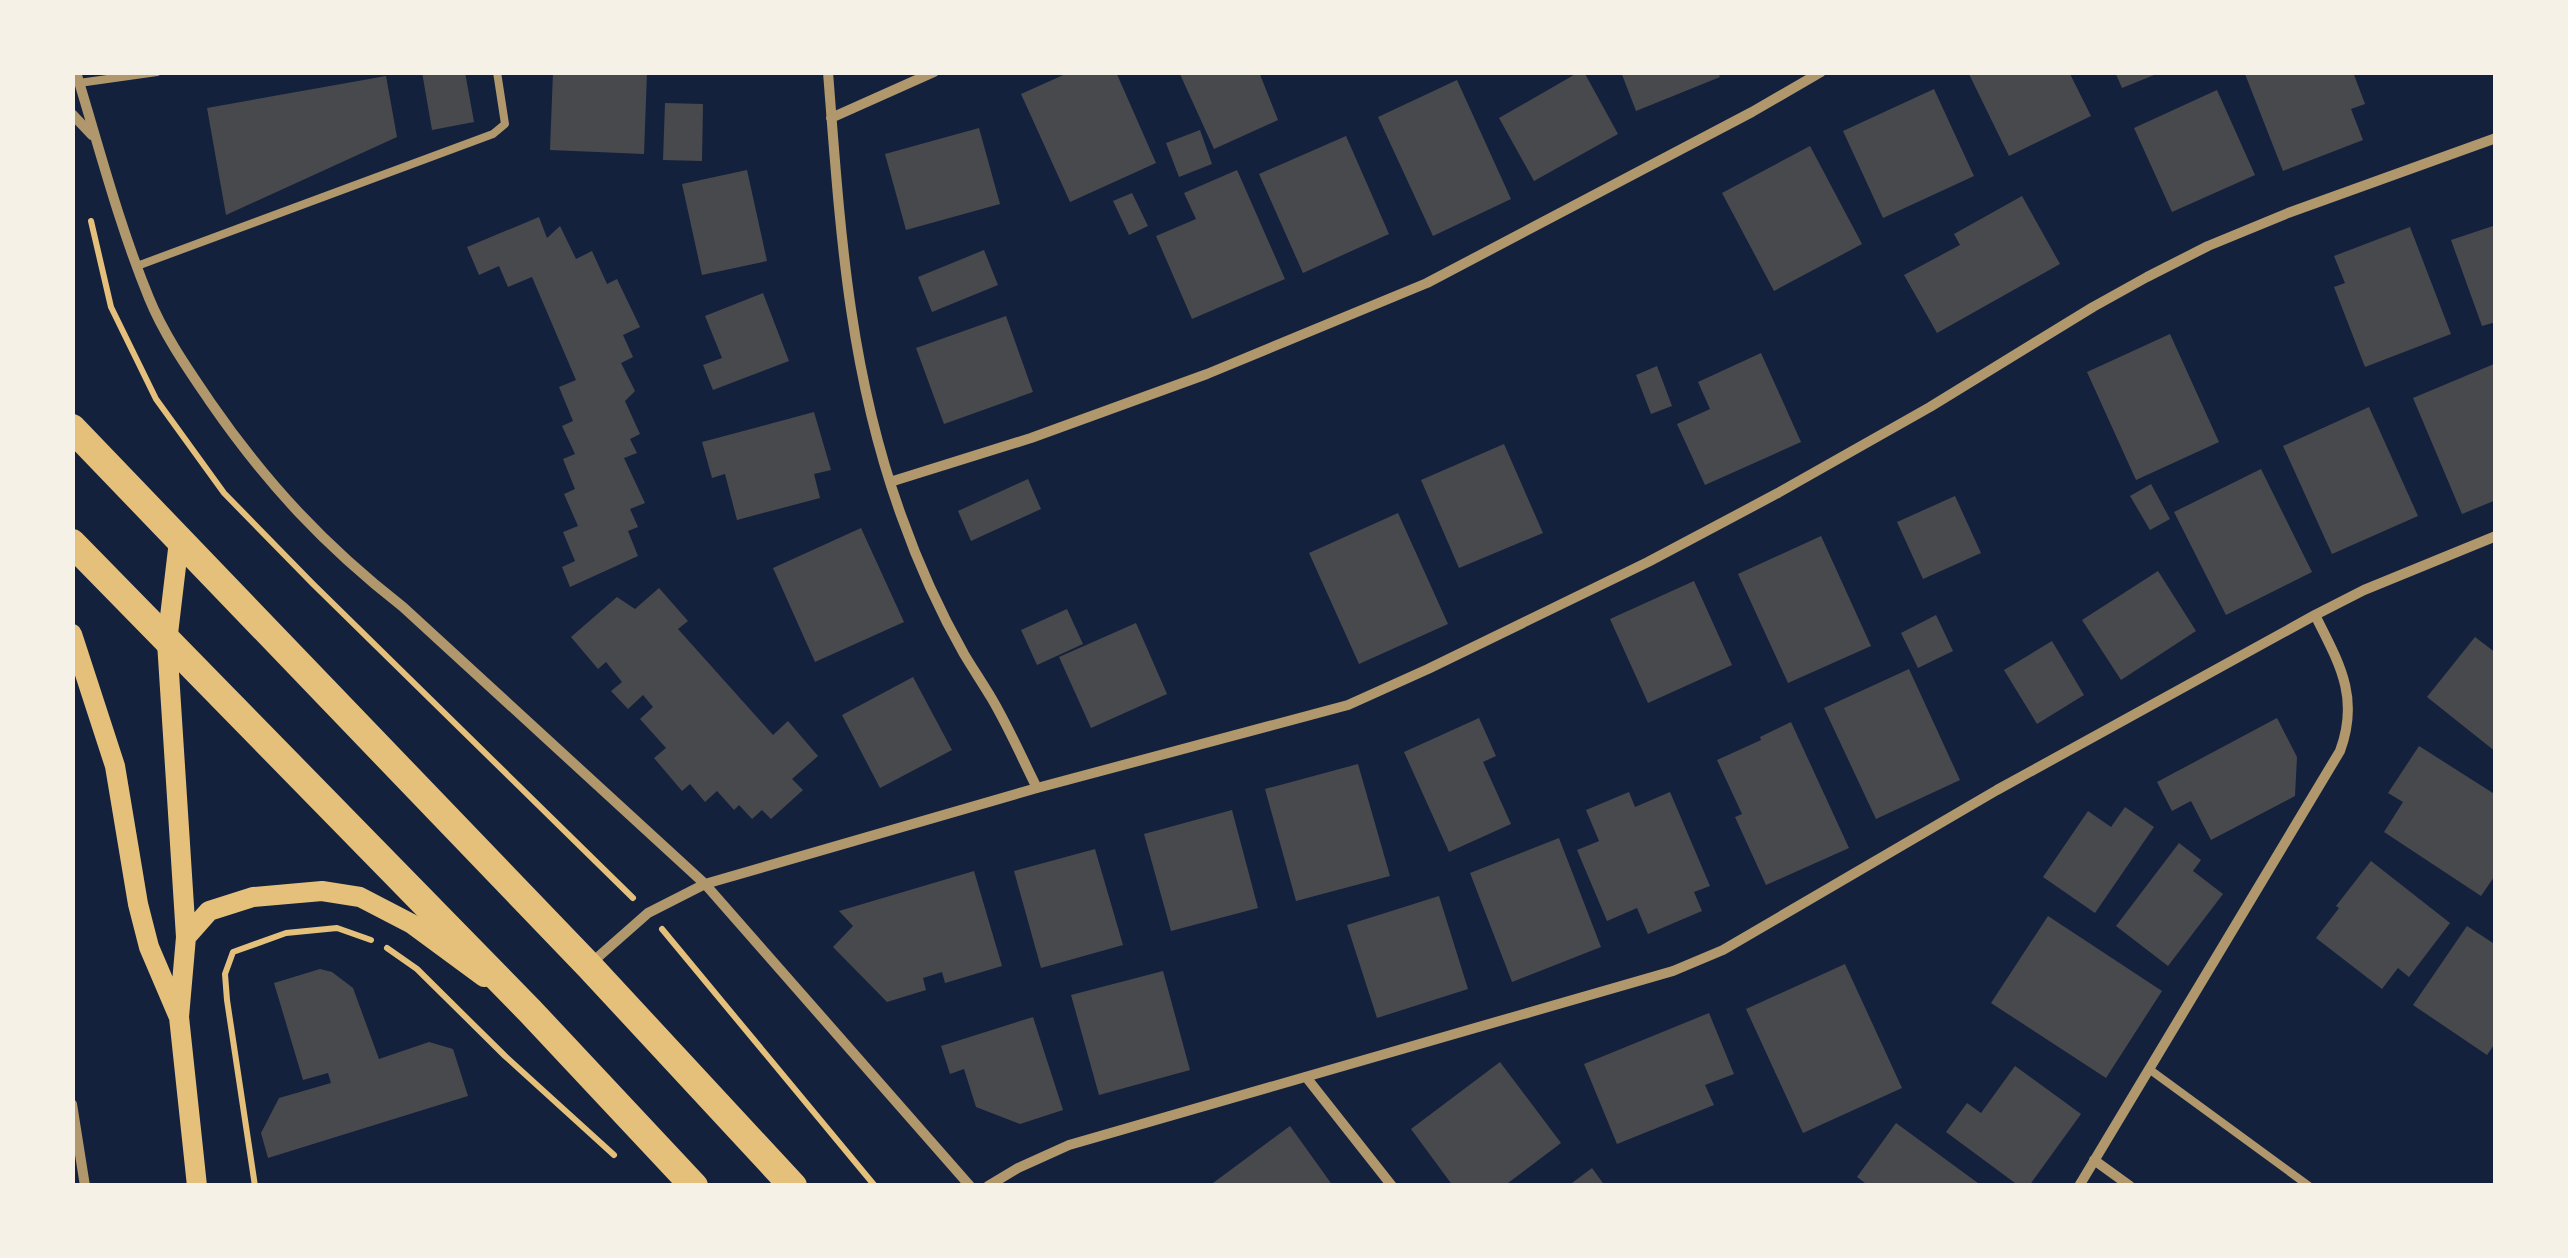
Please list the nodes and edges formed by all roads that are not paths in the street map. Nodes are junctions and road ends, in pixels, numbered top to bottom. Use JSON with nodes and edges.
{"nodes":[{"id":1,"x":158,"y":72,"type":"edge"},
{"id":2,"x":497,"y":72,"type":"edge"},
{"id":3,"x":828,"y":72,"type":"edge"},
{"id":4,"x":934,"y":72,"type":"edge"},
{"id":5,"x":1821,"y":72,"type":"edge"},
{"id":6,"x":78,"y":78,"type":"edge"},
{"id":7,"x":72,"y":114,"type":"edge"},
{"id":8,"x":831,"y":118,"type":"junction"},
{"id":9,"x":2496,"y":138,"type":"edge"},
{"id":10,"x":97,"y":141,"type":"junction"},
{"id":11,"x":136,"y":266,"type":"junction"},
{"id":12,"x":72,"y":428,"type":"edge"},
{"id":13,"x":890,"y":482,"type":"junction"},
{"id":14,"x":2496,"y":536,"type":"edge"},
{"id":15,"x":180,"y":541,"type":"junction"},
{"id":16,"x":72,"y":543,"type":"edge"},
{"id":17,"x":2316,"y":615,"type":"junction"},
{"id":18,"x":72,"y":634,"type":"edge"},
{"id":19,"x":167,"y":642,"type":"junction"},
{"id":20,"x":1037,"y":788,"type":"junction"},
{"id":21,"x":705,"y":884,"type":"junction"},
{"id":22,"x":186,"y":938,"type":"junction"},
{"id":23,"x":589,"y":966,"type":"junction"},
{"id":24,"x":530,"y":1011,"type":"junction"},
{"id":25,"x":178,"y":1017,"type":"junction"},
{"id":26,"x":2149,"y":1068,"type":"junction"},
{"id":27,"x":1306,"y":1077,"type":"junction"},
{"id":28,"x":72,"y":1104,"type":"edge"},
{"id":29,"x":2094,"y":1160,"type":"junction"},
{"id":30,"x":85,"y":1186,"type":"edge"},
{"id":31,"x":198,"y":1186,"type":"edge"},
{"id":32,"x":694,"y":1186,"type":"edge"},
{"id":33,"x":793,"y":1186,"type":"edge"},
{"id":34,"x":970,"y":1186,"type":"edge"},
{"id":35,"x":988,"y":1186,"type":"edge"},
{"id":36,"x":1392,"y":1186,"type":"edge"},
{"id":37,"x":2079,"y":1186,"type":"edge"},
{"id":38,"x":2130,"y":1186,"type":"edge"},
{"id":39,"x":2309,"y":1186,"type":"edge"}],
"edges":[{"from":1,"to":6,"type":"lane"},
{"from":2,"to":11,"type":"lane"},
{"from":3,"to":8,"type":"street"},
{"from":4,"to":8,"type":"street"},
{"from":5,"to":13,"type":"street"},
{"from":6,"to":10,"type":"street"},
{"from":7,"to":10,"type":"street"},
{"from":8,"to":13,"type":"street"},
{"from":9,"to":20,"type":"street"},
{"from":10,"to":11,"type":"street"},
{"from":11,"to":21,"type":"street"},
{"from":12,"to":15,"type":"highway"},
{"from":13,"to":20,"type":"street"},
{"from":14,"to":17,"type":"street"},
{"from":15,"to":19,"type":"main road"},
{"from":15,"to":23,"type":"highway"},
{"from":16,"to":19,"type":"highway"},
{"from":17,"to":26,"type":"street"},
{"from":17,"to":27,"type":"street"},
{"from":18,"to":25,"type":"main road"},
{"from":19,"to":22,"type":"main road"},
{"from":19,"to":24,"type":"highway"},
{"from":20,"to":21,"type":"street"},
{"from":21,"to":23,"type":"street"},
{"from":21,"to":34,"type":"street"},
{"from":22,"to":24,"type":"main road"},
{"from":22,"to":25,"type":"main road"},
{"from":23,"to":33,"type":"highway"},
{"from":24,"to":32,"type":"highway"},
{"from":25,"to":31,"type":"main road"},
{"from":26,"to":29,"type":"street"},
{"from":26,"to":39,"type":"lane"},
{"from":27,"to":35,"type":"street"},
{"from":27,"to":36,"type":"street"},
{"from":28,"to":30,"type":"street"},
{"from":29,"to":37,"type":"street"},
{"from":29,"to":38,"type":"street"}]}
